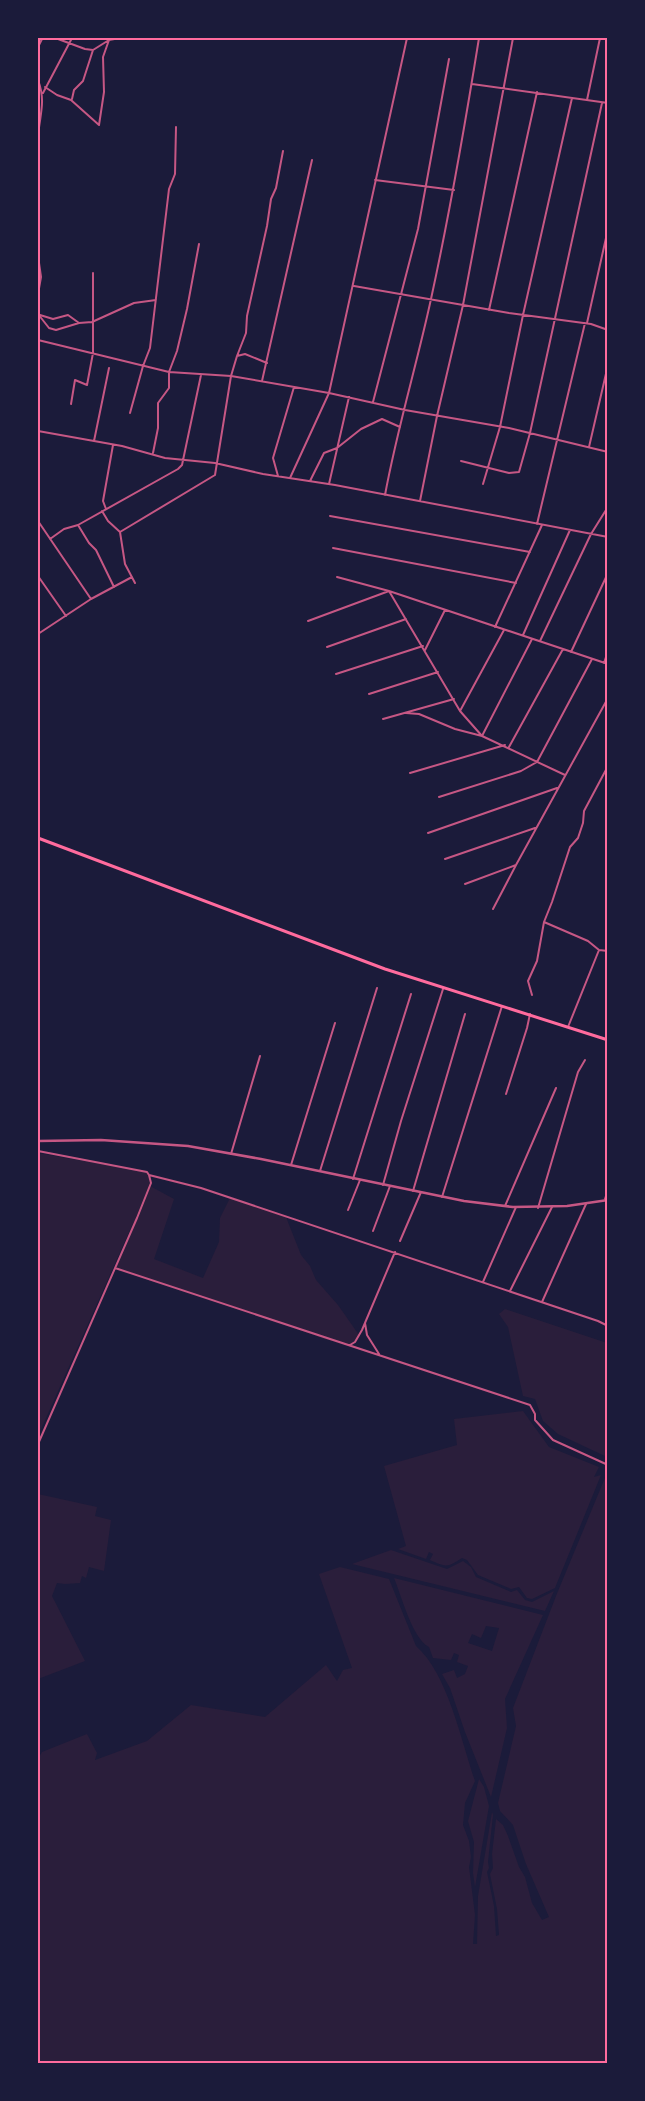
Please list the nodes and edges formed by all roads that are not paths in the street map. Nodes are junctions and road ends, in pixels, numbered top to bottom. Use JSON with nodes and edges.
{"nodes":[{"id":1,"x":43,"y":38,"type":"edge"},
{"id":2,"x":72,"y":38,"type":"edge"},
{"id":3,"x":120,"y":38,"type":"edge"},
{"id":4,"x":407,"y":38,"type":"edge"},
{"id":5,"x":479,"y":38,"type":"edge"},
{"id":6,"x":513,"y":38,"type":"edge"},
{"id":7,"x":600,"y":38,"type":"edge"},
{"id":8,"x":109,"y":39,"type":"edge"},
{"id":9,"x":38,"y":41,"type":"edge"},
{"id":10,"x":70,"y":42,"type":"junction"},
{"id":11,"x":38,"y":47,"type":"edge"},
{"id":12,"x":93,"y":50,"type":"junction"},
{"id":13,"x":449,"y":59,"type":"dead end"},
{"id":14,"x":38,"y":80,"type":"edge"},
{"id":15,"x":472,"y":84,"type":"junction"},
{"id":16,"x":45,"y":87,"type":"junction"},
{"id":17,"x":504,"y":88,"type":"junction"},
{"id":18,"x":537,"y":92,"type":"junction"},
{"id":19,"x":43,"y":93,"type":"junction"},
{"id":20,"x":572,"y":98,"type":"junction"},
{"id":21,"x":71,"y":100,"type":"junction"},
{"id":22,"x":588,"y":100,"type":"junction"},
{"id":23,"x":602,"y":103,"type":"junction"},
{"id":24,"x":608,"y":104,"type":"edge"},
{"id":25,"x":176,"y":127,"type":"dead end"},
{"id":26,"x":38,"y":136,"type":"edge"},
{"id":27,"x":283,"y":150,"type":"dead end"},
{"id":28,"x":312,"y":160,"type":"dead end"},
{"id":29,"x":375,"y":180,"type":"junction"},
{"id":30,"x":426,"y":186,"type":"junction"},
{"id":31,"x":454,"y":190,"type":"junction"},
{"id":32,"x":608,"y":228,"type":"edge"},
{"id":33,"x":199,"y":244,"type":"dead end"},
{"id":34,"x":38,"y":256,"type":"edge"},
{"id":35,"x":38,"y":263,"type":"edge"},
{"id":36,"x":93,"y":273,"type":"dead end"},
{"id":37,"x":353,"y":286,"type":"junction"},
{"id":38,"x":401,"y":293,"type":"junction"},
{"id":39,"x":38,"y":294,"type":"edge"},
{"id":40,"x":156,"y":300,"type":"junction"},
{"id":41,"x":431,"y":300,"type":"junction"},
{"id":42,"x":463,"y":305,"type":"junction"},
{"id":43,"x":489,"y":310,"type":"junction"},
{"id":44,"x":39,"y":314,"type":"edge"},
{"id":45,"x":523,"y":315,"type":"junction"},
{"id":46,"x":555,"y":319,"type":"junction"},
{"id":47,"x":92,"y":322,"type":"junction"},
{"id":48,"x":79,"y":323,"type":"junction"},
{"id":49,"x":586,"y":323,"type":"junction"},
{"id":50,"x":608,"y":330,"type":"edge"},
{"id":51,"x":38,"y":340,"type":"edge"},
{"id":52,"x":93,"y":353,"type":"junction"},
{"id":53,"x":237,"y":356,"type":"junction"},
{"id":54,"x":266,"y":363,"type":"junction"},
{"id":55,"x":608,"y":365,"type":"edge"},
{"id":56,"x":143,"y":366,"type":"junction"},
{"id":57,"x":109,"y":368,"type":"dead end"},
{"id":58,"x":169,"y":372,"type":"junction"},
{"id":59,"x":201,"y":375,"type":"junction"},
{"id":60,"x":231,"y":376,"type":"junction"},
{"id":61,"x":262,"y":382,"type":"junction"},
{"id":62,"x":294,"y":387,"type":"junction"},
{"id":63,"x":329,"y":394,"type":"junction"},
{"id":64,"x":349,"y":397,"type":"junction"},
{"id":65,"x":373,"y":402,"type":"junction"},
{"id":66,"x":71,"y":404,"type":"dead end"},
{"id":67,"x":405,"y":410,"type":"junction"},
{"id":68,"x":130,"y":413,"type":"dead end"},
{"id":69,"x":436,"y":416,"type":"junction"},
{"id":70,"x":400,"y":427,"type":"junction"},
{"id":71,"x":500,"y":427,"type":"junction"},
{"id":72,"x":38,"y":431,"type":"edge"},
{"id":73,"x":530,"y":433,"type":"junction"},
{"id":74,"x":558,"y":440,"type":"junction"},
{"id":75,"x":94,"y":441,"type":"junction"},
{"id":76,"x":113,"y":445,"type":"junction"},
{"id":77,"x":589,"y":447,"type":"junction"},
{"id":78,"x":337,"y":448,"type":"junction"},
{"id":79,"x":608,"y":452,"type":"edge"},
{"id":80,"x":153,"y":453,"type":"junction"},
{"id":81,"x":184,"y":459,"type":"junction"},
{"id":82,"x":462,"y":461,"type":"dead end"},
{"id":83,"x":215,"y":463,"type":"junction"},
{"id":84,"x":488,"y":468,"type":"junction"},
{"id":85,"x":278,"y":476,"type":"junction"},
{"id":86,"x":290,"y":478,"type":"junction"},
{"id":87,"x":310,"y":481,"type":"junction"},
{"id":88,"x":328,"y":484,"type":"junction"},
{"id":89,"x":484,"y":484,"type":"dead end"},
{"id":90,"x":385,"y":495,"type":"junction"},
{"id":91,"x":608,"y":499,"type":"edge"},
{"id":92,"x":419,"y":501,"type":"junction"},
{"id":93,"x":106,"y":509,"type":"junction"},
{"id":94,"x":102,"y":511,"type":"junction"},
{"id":95,"x":330,"y":516,"type":"dead end"},
{"id":96,"x":38,"y":521,"type":"edge"},
{"id":97,"x":537,"y":524,"type":"junction"},
{"id":98,"x":78,"y":525,"type":"junction"},
{"id":99,"x":542,"y":525,"type":"junction"},
{"id":100,"x":570,"y":530,"type":"junction"},
{"id":101,"x":120,"y":532,"type":"junction"},
{"id":102,"x":591,"y":534,"type":"junction"},
{"id":103,"x":608,"y":537,"type":"edge"},
{"id":104,"x":50,"y":539,"type":"junction"},
{"id":105,"x":333,"y":548,"type":"dead end"},
{"id":106,"x":530,"y":552,"type":"junction"},
{"id":107,"x":608,"y":573,"type":"edge"},
{"id":108,"x":38,"y":576,"type":"edge"},
{"id":109,"x":132,"y":577,"type":"junction"},
{"id":110,"x":337,"y":577,"type":"dead end"},
{"id":111,"x":135,"y":583,"type":"dead end"},
{"id":112,"x":516,"y":583,"type":"junction"},
{"id":113,"x":114,"y":587,"type":"junction"},
{"id":114,"x":389,"y":592,"type":"junction"},
{"id":115,"x":91,"y":599,"type":"junction"},
{"id":116,"x":445,"y":610,"type":"junction"},
{"id":117,"x":66,"y":616,"type":"junction"},
{"id":118,"x":406,"y":619,"type":"junction"},
{"id":119,"x":308,"y":621,"type":"dead end"},
{"id":120,"x":495,"y":627,"type":"junction"},
{"id":121,"x":504,"y":630,"type":"junction"},
{"id":122,"x":38,"y":634,"type":"edge"},
{"id":123,"x":523,"y":636,"type":"junction"},
{"id":124,"x":532,"y":639,"type":"junction"},
{"id":125,"x":540,"y":642,"type":"junction"},
{"id":126,"x":327,"y":646,"type":"dead end"},
{"id":127,"x":423,"y":646,"type":"junction"},
{"id":128,"x":425,"y":650,"type":"junction"},
{"id":129,"x":563,"y":650,"type":"junction"},
{"id":130,"x":608,"y":651,"type":"edge"},
{"id":131,"x":571,"y":652,"type":"junction"},
{"id":132,"x":592,"y":659,"type":"junction"},
{"id":133,"x":606,"y":664,"type":"edge"},
{"id":134,"x":438,"y":672,"type":"junction"},
{"id":135,"x":336,"y":674,"type":"dead end"},
{"id":136,"x":369,"y":694,"type":"dead end"},
{"id":137,"x":608,"y":698,"type":"edge"},
{"id":138,"x":454,"y":699,"type":"junction"},
{"id":139,"x":460,"y":711,"type":"junction"},
{"id":140,"x":406,"y":713,"type":"junction"},
{"id":141,"x":383,"y":719,"type":"dead end"},
{"id":142,"x":482,"y":736,"type":"junction"},
{"id":143,"x":505,"y":745,"type":"junction"},
{"id":144,"x":509,"y":747,"type":"junction"},
{"id":145,"x":538,"y":762,"type":"junction"},
{"id":146,"x":608,"y":766,"type":"edge"},
{"id":147,"x":410,"y":774,"type":"dead end"},
{"id":148,"x":565,"y":775,"type":"junction"},
{"id":149,"x":557,"y":788,"type":"junction"},
{"id":150,"x":439,"y":797,"type":"dead end"},
{"id":151,"x":535,"y":828,"type":"junction"},
{"id":152,"x":428,"y":833,"type":"dead end"},
{"id":153,"x":38,"y":838,"type":"edge"},
{"id":154,"x":445,"y":859,"type":"dead end"},
{"id":155,"x":516,"y":866,"type":"junction"},
{"id":156,"x":465,"y":884,"type":"dead end"},
{"id":157,"x":493,"y":909,"type":"dead end"},
{"id":158,"x":544,"y":922,"type":"junction"},
{"id":159,"x":599,"y":950,"type":"junction"},
{"id":160,"x":608,"y":951,"type":"edge"},
{"id":161,"x":444,"y":987,"type":"junction"},
{"id":162,"x":378,"y":988,"type":"dead end"},
{"id":163,"x":411,"y":994,"type":"dead end"},
{"id":164,"x":532,"y":995,"type":"dead end"},
{"id":165,"x":502,"y":1006,"type":"junction"},
{"id":166,"x":465,"y":1014,"type":"dead end"},
{"id":167,"x":530,"y":1014,"type":"junction"},
{"id":168,"x":335,"y":1023,"type":"dead end"},
{"id":169,"x":568,"y":1027,"type":"junction"},
{"id":170,"x":608,"y":1040,"type":"edge"},
{"id":171,"x":260,"y":1056,"type":"dead end"},
{"id":172,"x":585,"y":1060,"type":"dead end"},
{"id":173,"x":556,"y":1088,"type":"dead end"},
{"id":174,"x":506,"y":1094,"type":"dead end"},
{"id":175,"x":38,"y":1142,"type":"edge"},
{"id":176,"x":38,"y":1152,"type":"edge"},
{"id":177,"x":231,"y":1154,"type":"junction"},
{"id":178,"x":291,"y":1165,"type":"junction"},
{"id":179,"x":320,"y":1172,"type":"junction"},
{"id":180,"x":149,"y":1175,"type":"junction"},
{"id":181,"x":353,"y":1179,"type":"junction"},
{"id":182,"x":360,"y":1180,"type":"junction"},
{"id":183,"x":383,"y":1185,"type":"junction"},
{"id":184,"x":390,"y":1186,"type":"junction"},
{"id":185,"x":608,"y":1190,"type":"edge"},
{"id":186,"x":413,"y":1191,"type":"junction"},
{"id":187,"x":421,"y":1192,"type":"junction"},
{"id":188,"x":442,"y":1197,"type":"junction"},
{"id":189,"x":606,"y":1200,"type":"edge"},
{"id":190,"x":586,"y":1204,"type":"junction"},
{"id":191,"x":505,"y":1206,"type":"junction"},
{"id":192,"x":552,"y":1207,"type":"junction"},
{"id":193,"x":516,"y":1208,"type":"junction"},
{"id":194,"x":538,"y":1208,"type":"junction"},
{"id":195,"x":348,"y":1210,"type":"dead end"},
{"id":196,"x":373,"y":1231,"type":"dead end"},
{"id":197,"x":400,"y":1242,"type":"dead end"},
{"id":198,"x":396,"y":1252,"type":"junction"},
{"id":199,"x":115,"y":1268,"type":"junction"},
{"id":200,"x":483,"y":1282,"type":"junction"},
{"id":201,"x":510,"y":1291,"type":"junction"},
{"id":202,"x":542,"y":1302,"type":"junction"},
{"id":203,"x":365,"y":1322,"type":"junction"},
{"id":204,"x":608,"y":1326,"type":"edge"},
{"id":205,"x":350,"y":1345,"type":"junction"},
{"id":206,"x":380,"y":1356,"type":"junction"},
{"id":207,"x":38,"y":1442,"type":"edge"},
{"id":208,"x":608,"y":1465,"type":"edge"}],
"edges":[{"from":1,"to":9,"type":"street"},
{"from":1,"to":10,"type":"street"},
{"from":1,"to":11,"type":"street"},
{"from":2,"to":10,"type":"street"},
{"from":3,"to":8,"type":"street"},
{"from":4,"to":29,"type":"street"},
{"from":5,"to":15,"type":"street"},
{"from":6,"to":17,"type":"street"},
{"from":7,"to":22,"type":"street"},
{"from":8,"to":12,"type":"street"},
{"from":8,"to":21,"type":"street"},
{"from":10,"to":12,"type":"street"},
{"from":10,"to":16,"type":"street"},
{"from":12,"to":21,"type":"street"},
{"from":13,"to":30,"type":"street"},
{"from":14,"to":19,"type":"street"},
{"from":15,"to":17,"type":"street"},
{"from":15,"to":31,"type":"street"},
{"from":16,"to":19,"type":"street"},
{"from":16,"to":21,"type":"street"},
{"from":17,"to":18,"type":"street"},
{"from":17,"to":42,"type":"street"},
{"from":18,"to":20,"type":"street"},
{"from":18,"to":43,"type":"street"},
{"from":19,"to":26,"type":"street"},
{"from":20,"to":22,"type":"street"},
{"from":20,"to":45,"type":"street"},
{"from":22,"to":23,"type":"street"},
{"from":23,"to":24,"type":"street"},
{"from":23,"to":46,"type":"street"},
{"from":25,"to":40,"type":"street"},
{"from":27,"to":53,"type":"street"},
{"from":28,"to":54,"type":"street"},
{"from":29,"to":30,"type":"street"},
{"from":29,"to":37,"type":"street"},
{"from":30,"to":31,"type":"street"},
{"from":30,"to":38,"type":"street"},
{"from":31,"to":41,"type":"street"},
{"from":32,"to":49,"type":"street"},
{"from":33,"to":58,"type":"street"},
{"from":34,"to":35,"type":"street"},
{"from":35,"to":39,"type":"street"},
{"from":36,"to":47,"type":"street"},
{"from":37,"to":38,"type":"street"},
{"from":37,"to":63,"type":"street"},
{"from":38,"to":41,"type":"street"},
{"from":38,"to":65,"type":"street"},
{"from":40,"to":47,"type":"street"},
{"from":40,"to":56,"type":"street"},
{"from":41,"to":42,"type":"street"},
{"from":41,"to":67,"type":"street"},
{"from":42,"to":43,"type":"street"},
{"from":42,"to":69,"type":"street"},
{"from":43,"to":45,"type":"street"},
{"from":44,"to":48,"type":"street"},
{"from":44,"to":48,"type":"street"},
{"from":45,"to":46,"type":"street"},
{"from":45,"to":71,"type":"street"},
{"from":46,"to":49,"type":"street"},
{"from":46,"to":73,"type":"street"},
{"from":47,"to":48,"type":"street"},
{"from":47,"to":52,"type":"street"},
{"from":49,"to":50,"type":"street"},
{"from":49,"to":74,"type":"street"},
{"from":51,"to":52,"type":"street"},
{"from":52,"to":56,"type":"street"},
{"from":52,"to":66,"type":"street"},
{"from":53,"to":54,"type":"street"},
{"from":53,"to":60,"type":"street"},
{"from":54,"to":61,"type":"street"},
{"from":55,"to":77,"type":"street"},
{"from":56,"to":58,"type":"street"},
{"from":56,"to":68,"type":"street"},
{"from":57,"to":75,"type":"street"},
{"from":58,"to":59,"type":"street"},
{"from":58,"to":80,"type":"street"},
{"from":59,"to":60,"type":"street"},
{"from":59,"to":81,"type":"street"},
{"from":60,"to":61,"type":"street"},
{"from":60,"to":83,"type":"street"},
{"from":61,"to":62,"type":"street"},
{"from":62,"to":63,"type":"street"},
{"from":62,"to":85,"type":"street"},
{"from":63,"to":64,"type":"street"},
{"from":63,"to":86,"type":"street"},
{"from":64,"to":65,"type":"street"},
{"from":64,"to":78,"type":"street"},
{"from":65,"to":67,"type":"street"},
{"from":67,"to":69,"type":"street"},
{"from":67,"to":70,"type":"street"},
{"from":69,"to":71,"type":"street"},
{"from":69,"to":92,"type":"street"},
{"from":70,"to":78,"type":"street"},
{"from":70,"to":90,"type":"street"},
{"from":71,"to":73,"type":"street"},
{"from":71,"to":84,"type":"street"},
{"from":72,"to":75,"type":"street"},
{"from":73,"to":74,"type":"street"},
{"from":73,"to":84,"type":"street"},
{"from":74,"to":77,"type":"street"},
{"from":74,"to":97,"type":"street"},
{"from":75,"to":76,"type":"street"},
{"from":76,"to":80,"type":"street"},
{"from":76,"to":93,"type":"street"},
{"from":77,"to":79,"type":"street"},
{"from":78,"to":87,"type":"street"},
{"from":78,"to":88,"type":"street"},
{"from":80,"to":81,"type":"street"},
{"from":81,"to":83,"type":"street"},
{"from":81,"to":93,"type":"street"},
{"from":82,"to":84,"type":"street"},
{"from":83,"to":85,"type":"street"},
{"from":83,"to":101,"type":"street"},
{"from":84,"to":89,"type":"street"},
{"from":85,"to":86,"type":"street"},
{"from":86,"to":87,"type":"street"},
{"from":87,"to":88,"type":"street"},
{"from":88,"to":90,"type":"street"},
{"from":90,"to":92,"type":"street"},
{"from":91,"to":102,"type":"street"},
{"from":92,"to":97,"type":"street"},
{"from":93,"to":94,"type":"street"},
{"from":94,"to":98,"type":"street"},
{"from":94,"to":101,"type":"street"},
{"from":95,"to":106,"type":"street"},
{"from":96,"to":104,"type":"street"},
{"from":97,"to":99,"type":"street"},
{"from":98,"to":104,"type":"street"},
{"from":98,"to":113,"type":"street"},
{"from":99,"to":100,"type":"street"},
{"from":99,"to":106,"type":"street"},
{"from":100,"to":102,"type":"street"},
{"from":100,"to":123,"type":"street"},
{"from":101,"to":109,"type":"street"},
{"from":102,"to":103,"type":"street"},
{"from":102,"to":125,"type":"street"},
{"from":104,"to":115,"type":"street"},
{"from":105,"to":112,"type":"street"},
{"from":106,"to":112,"type":"street"},
{"from":107,"to":131,"type":"street"},
{"from":108,"to":117,"type":"street"},
{"from":109,"to":111,"type":"street"},
{"from":109,"to":113,"type":"street"},
{"from":110,"to":114,"type":"street"},
{"from":112,"to":120,"type":"street"},
{"from":113,"to":115,"type":"street"},
{"from":114,"to":116,"type":"street"},
{"from":114,"to":118,"type":"street"},
{"from":114,"to":119,"type":"street"},
{"from":115,"to":117,"type":"street"},
{"from":116,"to":120,"type":"street"},
{"from":116,"to":128,"type":"street"},
{"from":117,"to":122,"type":"street"},
{"from":118,"to":126,"type":"street"},
{"from":118,"to":127,"type":"street"},
{"from":120,"to":121,"type":"street"},
{"from":121,"to":123,"type":"street"},
{"from":121,"to":139,"type":"street"},
{"from":123,"to":124,"type":"street"},
{"from":124,"to":125,"type":"street"},
{"from":124,"to":142,"type":"street"},
{"from":125,"to":129,"type":"street"},
{"from":127,"to":128,"type":"street"},
{"from":127,"to":135,"type":"street"},
{"from":128,"to":134,"type":"street"},
{"from":129,"to":131,"type":"street"},
{"from":129,"to":144,"type":"street"},
{"from":130,"to":133,"type":"street"},
{"from":131,"to":132,"type":"street"},
{"from":132,"to":133,"type":"street"},
{"from":132,"to":145,"type":"street"},
{"from":134,"to":136,"type":"street"},
{"from":134,"to":138,"type":"street"},
{"from":137,"to":148,"type":"street"},
{"from":138,"to":139,"type":"street"},
{"from":138,"to":140,"type":"street"},
{"from":139,"to":142,"type":"street"},
{"from":140,"to":141,"type":"street"},
{"from":140,"to":142,"type":"street"},
{"from":142,"to":143,"type":"street"},
{"from":143,"to":144,"type":"street"},
{"from":143,"to":147,"type":"street"},
{"from":144,"to":145,"type":"street"},
{"from":145,"to":148,"type":"street"},
{"from":145,"to":150,"type":"street"},
{"from":146,"to":158,"type":"street"},
{"from":148,"to":149,"type":"street"},
{"from":149,"to":151,"type":"street"},
{"from":149,"to":152,"type":"street"},
{"from":151,"to":154,"type":"street"},
{"from":151,"to":155,"type":"street"},
{"from":153,"to":161,"type":"highway"},
{"from":155,"to":156,"type":"street"},
{"from":155,"to":157,"type":"street"},
{"from":158,"to":159,"type":"street"},
{"from":158,"to":164,"type":"street"},
{"from":159,"to":160,"type":"street"},
{"from":159,"to":169,"type":"street"},
{"from":161,"to":165,"type":"highway"},
{"from":161,"to":183,"type":"street"},
{"from":162,"to":179,"type":"street"},
{"from":163,"to":181,"type":"street"},
{"from":165,"to":167,"type":"highway"},
{"from":165,"to":188,"type":"street"},
{"from":166,"to":186,"type":"street"},
{"from":167,"to":169,"type":"highway"},
{"from":167,"to":174,"type":"street"},
{"from":168,"to":178,"type":"street"},
{"from":169,"to":170,"type":"highway"},
{"from":171,"to":177,"type":"street"},
{"from":172,"to":194,"type":"street"},
{"from":173,"to":191,"type":"street"},
{"from":175,"to":177,"type":"street"},
{"from":176,"to":180,"type":"street"},
{"from":177,"to":178,"type":"street"},
{"from":178,"to":179,"type":"street"},
{"from":179,"to":181,"type":"street"},
{"from":180,"to":198,"type":"street"},
{"from":180,"to":199,"type":"street"},
{"from":181,"to":182,"type":"street"},
{"from":182,"to":183,"type":"street"},
{"from":182,"to":195,"type":"street"},
{"from":183,"to":184,"type":"street"},
{"from":184,"to":186,"type":"street"},
{"from":184,"to":196,"type":"street"},
{"from":185,"to":189,"type":"street"},
{"from":186,"to":187,"type":"street"},
{"from":187,"to":188,"type":"street"},
{"from":187,"to":197,"type":"street"},
{"from":188,"to":191,"type":"street"},
{"from":189,"to":190,"type":"street"},
{"from":190,"to":192,"type":"street"},
{"from":190,"to":202,"type":"street"},
{"from":191,"to":193,"type":"street"},
{"from":192,"to":194,"type":"street"},
{"from":192,"to":201,"type":"street"},
{"from":193,"to":194,"type":"street"},
{"from":193,"to":200,"type":"street"},
{"from":198,"to":200,"type":"street"},
{"from":198,"to":203,"type":"street"},
{"from":199,"to":205,"type":"street"},
{"from":199,"to":207,"type":"street"},
{"from":200,"to":201,"type":"street"},
{"from":201,"to":202,"type":"street"},
{"from":202,"to":204,"type":"street"},
{"from":203,"to":205,"type":"street"},
{"from":203,"to":206,"type":"street"},
{"from":205,"to":206,"type":"street"},
{"from":206,"to":208,"type":"street"}]}
